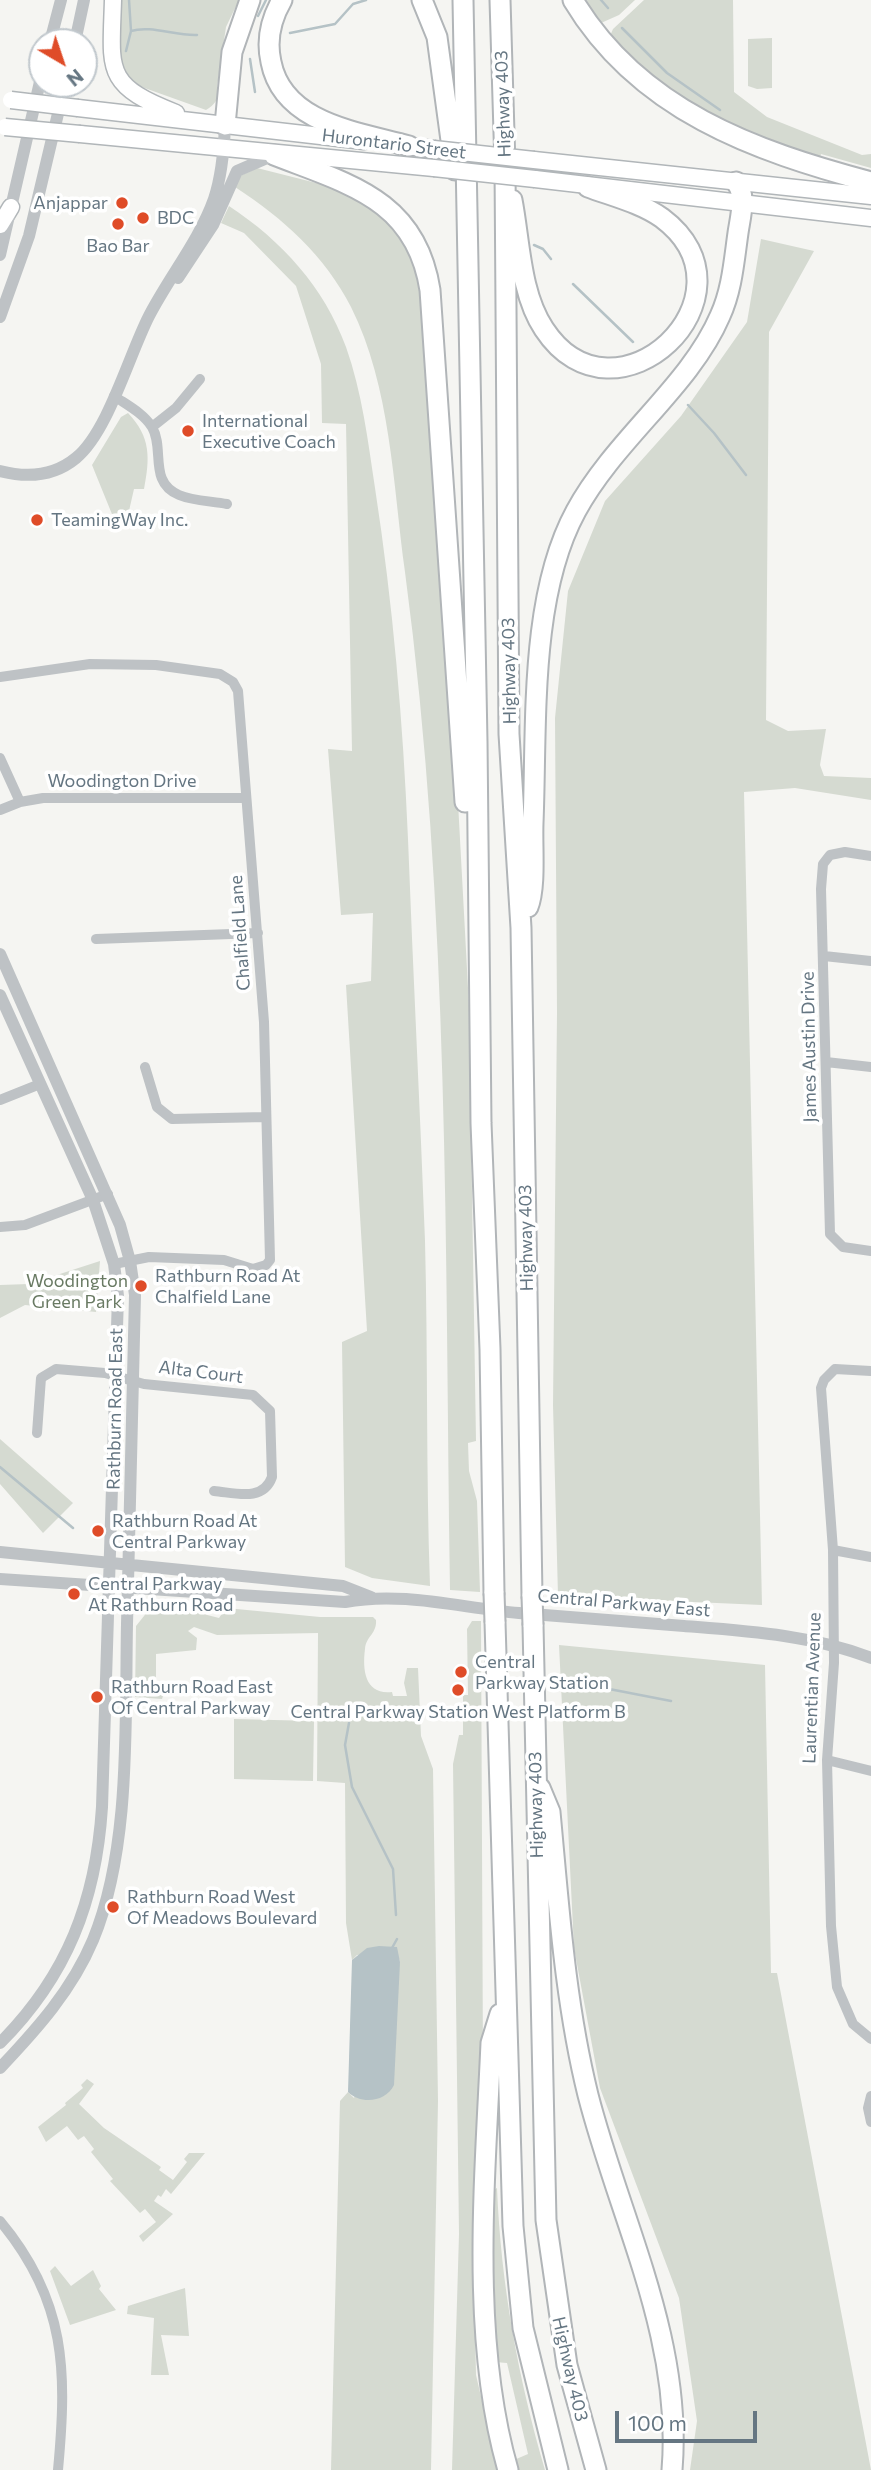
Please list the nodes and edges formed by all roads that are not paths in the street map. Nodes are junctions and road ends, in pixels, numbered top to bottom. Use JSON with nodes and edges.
{"nodes":[{"id":1,"x":61,"y":0,"type":"edge"},
{"id":2,"x":85,"y":0,"type":"edge"},
{"id":3,"x":113,"y":0,"type":"edge"},
{"id":4,"x":250,"y":0,"type":"edge"},
{"id":5,"x":282,"y":0,"type":"edge"},
{"id":6,"x":422,"y":0,"type":"edge"},
{"id":7,"x":463,"y":0,"type":"edge"},
{"id":8,"x":500,"y":0,"type":"edge"},
{"id":9,"x":573,"y":0,"type":"edge"},
{"id":10,"x":54,"y":28,"type":"edge"},
{"id":11,"x":78,"y":28,"type":"edge"},
{"id":12,"x":36,"y":98,"type":"edge"},
{"id":13,"x":62,"y":98,"type":"edge"},
{"id":14,"x":6,"y":99,"type":"edge"},
{"id":15,"x":198,"y":121,"type":"junction"},
{"id":16,"x":225,"y":125,"type":"junction"},
{"id":17,"x":3,"y":127,"type":"edge"},
{"id":18,"x":409,"y":146,"type":"junction"},
{"id":19,"x":224,"y":150,"type":"junction"},
{"id":20,"x":274,"y":155,"type":"junction"},
{"id":21,"x":505,"y":166,"type":"junction"},
{"id":22,"x":225,"y":181,"type":"junction"},
{"id":23,"x":736,"y":182,"type":"junction"},
{"id":24,"x":871,"y":182,"type":"edge"},
{"id":25,"x":588,"y":187,"type":"junction"},
{"id":26,"x":871,"y":196,"type":"edge"},
{"id":27,"x":742,"y":202,"type":"junction"},
{"id":28,"x":11,"y":207,"type":"junction"},
{"id":29,"x":466,"y":212,"type":"junction"},
{"id":30,"x":871,"y":218,"type":"edge"},
{"id":31,"x":0,"y":225,"type":"edge"},
{"id":32,"x":0,"y":255,"type":"edge"},
{"id":33,"x":0,"y":317,"type":"edge"},
{"id":34,"x":200,"y":379,"type":"dead end"},
{"id":35,"x":114,"y":396,"type":"junction"},
{"id":36,"x":152,"y":427,"type":"junction"},
{"id":37,"x":0,"y":471,"type":"edge"},
{"id":38,"x":227,"y":504,"type":"dead end"},
{"id":39,"x":0,"y":677,"type":"edge"},
{"id":40,"x":0,"y":758,"type":"edge"},
{"id":41,"x":246,"y":798,"type":"junction"},
{"id":42,"x":20,"y":802,"type":"junction"},
{"id":43,"x":0,"y":810,"type":"edge"},
{"id":44,"x":871,"y":856,"type":"edge"},
{"id":45,"x":479,"y":868,"type":"junction"},
{"id":46,"x":521,"y":928,"type":"junction"},
{"id":47,"x":258,"y":933,"type":"junction"},
{"id":48,"x":96,"y":939,"type":"dead end"},
{"id":49,"x":0,"y":954,"type":"edge"},
{"id":50,"x":824,"y":956,"type":"junction"},
{"id":51,"x":871,"y":961,"type":"edge"},
{"id":52,"x":0,"y":995,"type":"edge"},
{"id":53,"x":826,"y":1062,"type":"junction"},
{"id":54,"x":145,"y":1067,"type":"dead end"},
{"id":55,"x":871,"y":1067,"type":"edge"},
{"id":56,"x":40,"y":1084,"type":"junction"},
{"id":57,"x":0,"y":1100,"type":"edge"},
{"id":58,"x":265,"y":1117,"type":"junction"},
{"id":59,"x":108,"y":1194,"type":"junction"},
{"id":60,"x":93,"y":1200,"type":"junction"},
{"id":61,"x":0,"y":1227,"type":"edge"},
{"id":62,"x":871,"y":1251,"type":"edge"},
{"id":63,"x":130,"y":1261,"type":"junction"},
{"id":64,"x":114,"y":1264,"type":"junction"},
{"id":65,"x":871,"y":1371,"type":"edge"},
{"id":66,"x":116,"y":1376,"type":"junction"},
{"id":67,"x":134,"y":1381,"type":"junction"},
{"id":68,"x":37,"y":1433,"type":"dead end"},
{"id":69,"x":214,"y":1491,"type":"dead end"},
{"id":70,"x":832,"y":1550,"type":"junction"},
{"id":71,"x":0,"y":1552,"type":"edge"},
{"id":72,"x":871,"y":1557,"type":"edge"},
{"id":73,"x":110,"y":1564,"type":"junction"},
{"id":74,"x":128,"y":1566,"type":"junction"},
{"id":75,"x":0,"y":1579,"type":"edge"},
{"id":76,"x":109,"y":1588,"type":"junction"},
{"id":77,"x":128,"y":1589,"type":"junction"},
{"id":78,"x":372,"y":1597,"type":"junction"},
{"id":79,"x":833,"y":1645,"type":"junction"},
{"id":80,"x":871,"y":1658,"type":"edge"},
{"id":81,"x":827,"y":1760,"type":"junction"},
{"id":82,"x":871,"y":1771,"type":"edge"},
{"id":83,"x":535,"y":1777,"type":"junction"},
{"id":84,"x":506,"y":1993,"type":"junction"},
{"id":85,"x":871,"y":2039,"type":"edge"},
{"id":86,"x":0,"y":2043,"type":"edge"},
{"id":87,"x":0,"y":2068,"type":"edge"},
{"id":88,"x":871,"y":2096,"type":"edge"},
{"id":89,"x":871,"y":2122,"type":"edge"},
{"id":90,"x":0,"y":2221,"type":"edge"},
{"id":91,"x":58,"y":2470,"type":"edge"},
{"id":92,"x":508,"y":2470,"type":"edge"},
{"id":93,"x":558,"y":2470,"type":"edge"},
{"id":94,"x":596,"y":2470,"type":"edge"},
{"id":95,"x":672,"y":2470,"type":"edge"}],
"edges":[{"from":1,"to":10,"type":"street"},
{"from":2,"to":11,"type":"street"},
{"from":3,"to":15,"type":"main road"},
{"from":4,"to":16,"type":"highway"},
{"from":5,"to":18,"type":"highway"},
{"from":6,"to":29,"type":"highway"},
{"from":7,"to":29,"type":"highway","name":"Highway 403"},
{"from":8,"to":21,"type":"highway","name":"Highway 403"},
{"from":9,"to":24,"type":"highway"},
{"from":12,"to":28,"type":"street"},
{"from":13,"to":33,"type":"street"},
{"from":14,"to":15,"type":"main road","name":"Hurontario Street","bridge":true},
{"from":15,"to":16,"type":"main road","name":"Hurontario Street"},
{"from":16,"to":18,"type":"main road","name":"Hurontario Street"},
{"from":16,"to":19,"type":"street"},
{"from":17,"to":19,"type":"main road","name":"Hurontario Street","bridge":true},
{"from":18,"to":23,"type":"main road","name":"Hurontario Street","bridge":true},
{"from":19,"to":20,"type":"main road","name":"Hurontario Street"},
{"from":19,"to":22,"type":"street"},
{"from":20,"to":22,"type":"street"},
{"from":20,"to":25,"type":"main road","name":"Hurontario Street","bridge":true},
{"from":20,"to":45,"type":"highway"},
{"from":21,"to":25,"type":"highway"},
{"from":21,"to":46,"type":"highway","name":"Highway 403"},
{"from":22,"to":35,"type":"street"},
{"from":23,"to":26,"type":"main road","name":"Hurontario Street"},
{"from":23,"to":27,"type":"highway"},
{"from":25,"to":27,"type":"main road","name":"Hurontario Street"},
{"from":27,"to":30,"type":"main road","name":"Hurontario Street"},
{"from":27,"to":46,"type":"highway"},
{"from":28,"to":31,"type":"main road"},
{"from":28,"to":32,"type":"street"},
{"from":29,"to":45,"type":"highway","name":"Highway 403"},
{"from":34,"to":36,"type":"street"},
{"from":35,"to":36,"type":"street"},
{"from":35,"to":37,"type":"street"},
{"from":36,"to":38,"type":"street"},
{"from":39,"to":41,"type":"street","name":"Chalfield Lane"},
{"from":40,"to":42,"type":"street"},
{"from":41,"to":42,"type":"street","name":"Woodington Drive"},
{"from":41,"to":47,"type":"street","name":"Chalfield Lane"},
{"from":42,"to":43,"type":"street","name":"Woodington Drive"},
{"from":44,"to":50,"type":"street","name":"James Austin Drive"},
{"from":45,"to":84,"type":"highway","name":"Highway 403","bridge":true},
{"from":46,"to":83,"type":"highway","name":"Highway 403","bridge":true},
{"from":47,"to":48,"type":"street"},
{"from":47,"to":58,"type":"street","name":"Chalfield Lane"},
{"from":49,"to":59,"type":"street","name":"Rathburn Road East"},
{"from":50,"to":51,"type":"street"},
{"from":50,"to":53,"type":"street","name":"James Austin Drive"},
{"from":52,"to":56,"type":"street","name":"Rathburn Road East"},
{"from":53,"to":55,"type":"street"},
{"from":53,"to":62,"type":"street","name":"James Austin Drive"},
{"from":54,"to":58,"type":"street"},
{"from":56,"to":57,"type":"street"},
{"from":56,"to":60,"type":"street","name":"Rathburn Road East"},
{"from":58,"to":63,"type":"street","name":"Chalfield Lane"},
{"from":59,"to":60,"type":"street"},
{"from":59,"to":63,"type":"street","name":"Rathburn Road East"},
{"from":60,"to":61,"type":"street"},
{"from":60,"to":64,"type":"street","name":"Rathburn Road East"},
{"from":63,"to":64,"type":"street","name":"Chalfield Lane"},
{"from":63,"to":67,"type":"street","name":"Rathburn Road East"},
{"from":64,"to":66,"type":"street","name":"Rathburn Road East"},
{"from":65,"to":70,"type":"street","name":"Laurentian Avenue"},
{"from":66,"to":67,"type":"street","name":"Alta Court"},
{"from":66,"to":68,"type":"street","name":"Alta Court"},
{"from":66,"to":73,"type":"street","name":"Rathburn Road East"},
{"from":67,"to":69,"type":"street","name":"Alta Court"},
{"from":67,"to":74,"type":"street","name":"Rathburn Road East"},
{"from":70,"to":72,"type":"street"},
{"from":70,"to":79,"type":"street","name":"Laurentian Avenue"},
{"from":71,"to":73,"type":"street","name":"Central Parkway East"},
{"from":73,"to":74,"type":"street","name":"Central Parkway East"},
{"from":73,"to":76,"type":"street","name":"Rathburn Road East"},
{"from":74,"to":77,"type":"street","name":"Rathburn Road East"},
{"from":74,"to":78,"type":"street","name":"Central Parkway East"},
{"from":75,"to":76,"type":"street","name":"Central Parkway East"},
{"from":76,"to":77,"type":"street","name":"Central Parkway East"},
{"from":76,"to":86,"type":"street","name":"Rathburn Road East"},
{"from":77,"to":78,"type":"street","name":"Central Parkway East"},
{"from":77,"to":87,"type":"street","name":"Rathburn Road East"},
{"from":78,"to":79,"type":"street","name":"Central Parkway East"},
{"from":79,"to":80,"type":"street","name":"Central Parkway East"},
{"from":79,"to":81,"type":"street","name":"Laurentian Avenue"},
{"from":81,"to":82,"type":"street"},
{"from":81,"to":85,"type":"street","name":"Laurentian Avenue"},
{"from":83,"to":94,"type":"highway","name":"Highway 403"},
{"from":83,"to":95,"type":"highway"},
{"from":84,"to":92,"type":"highway"},
{"from":84,"to":93,"type":"highway","name":"Highway 403"},
{"from":88,"to":89,"type":"street"},
{"from":90,"to":91,"type":"street"}]}
